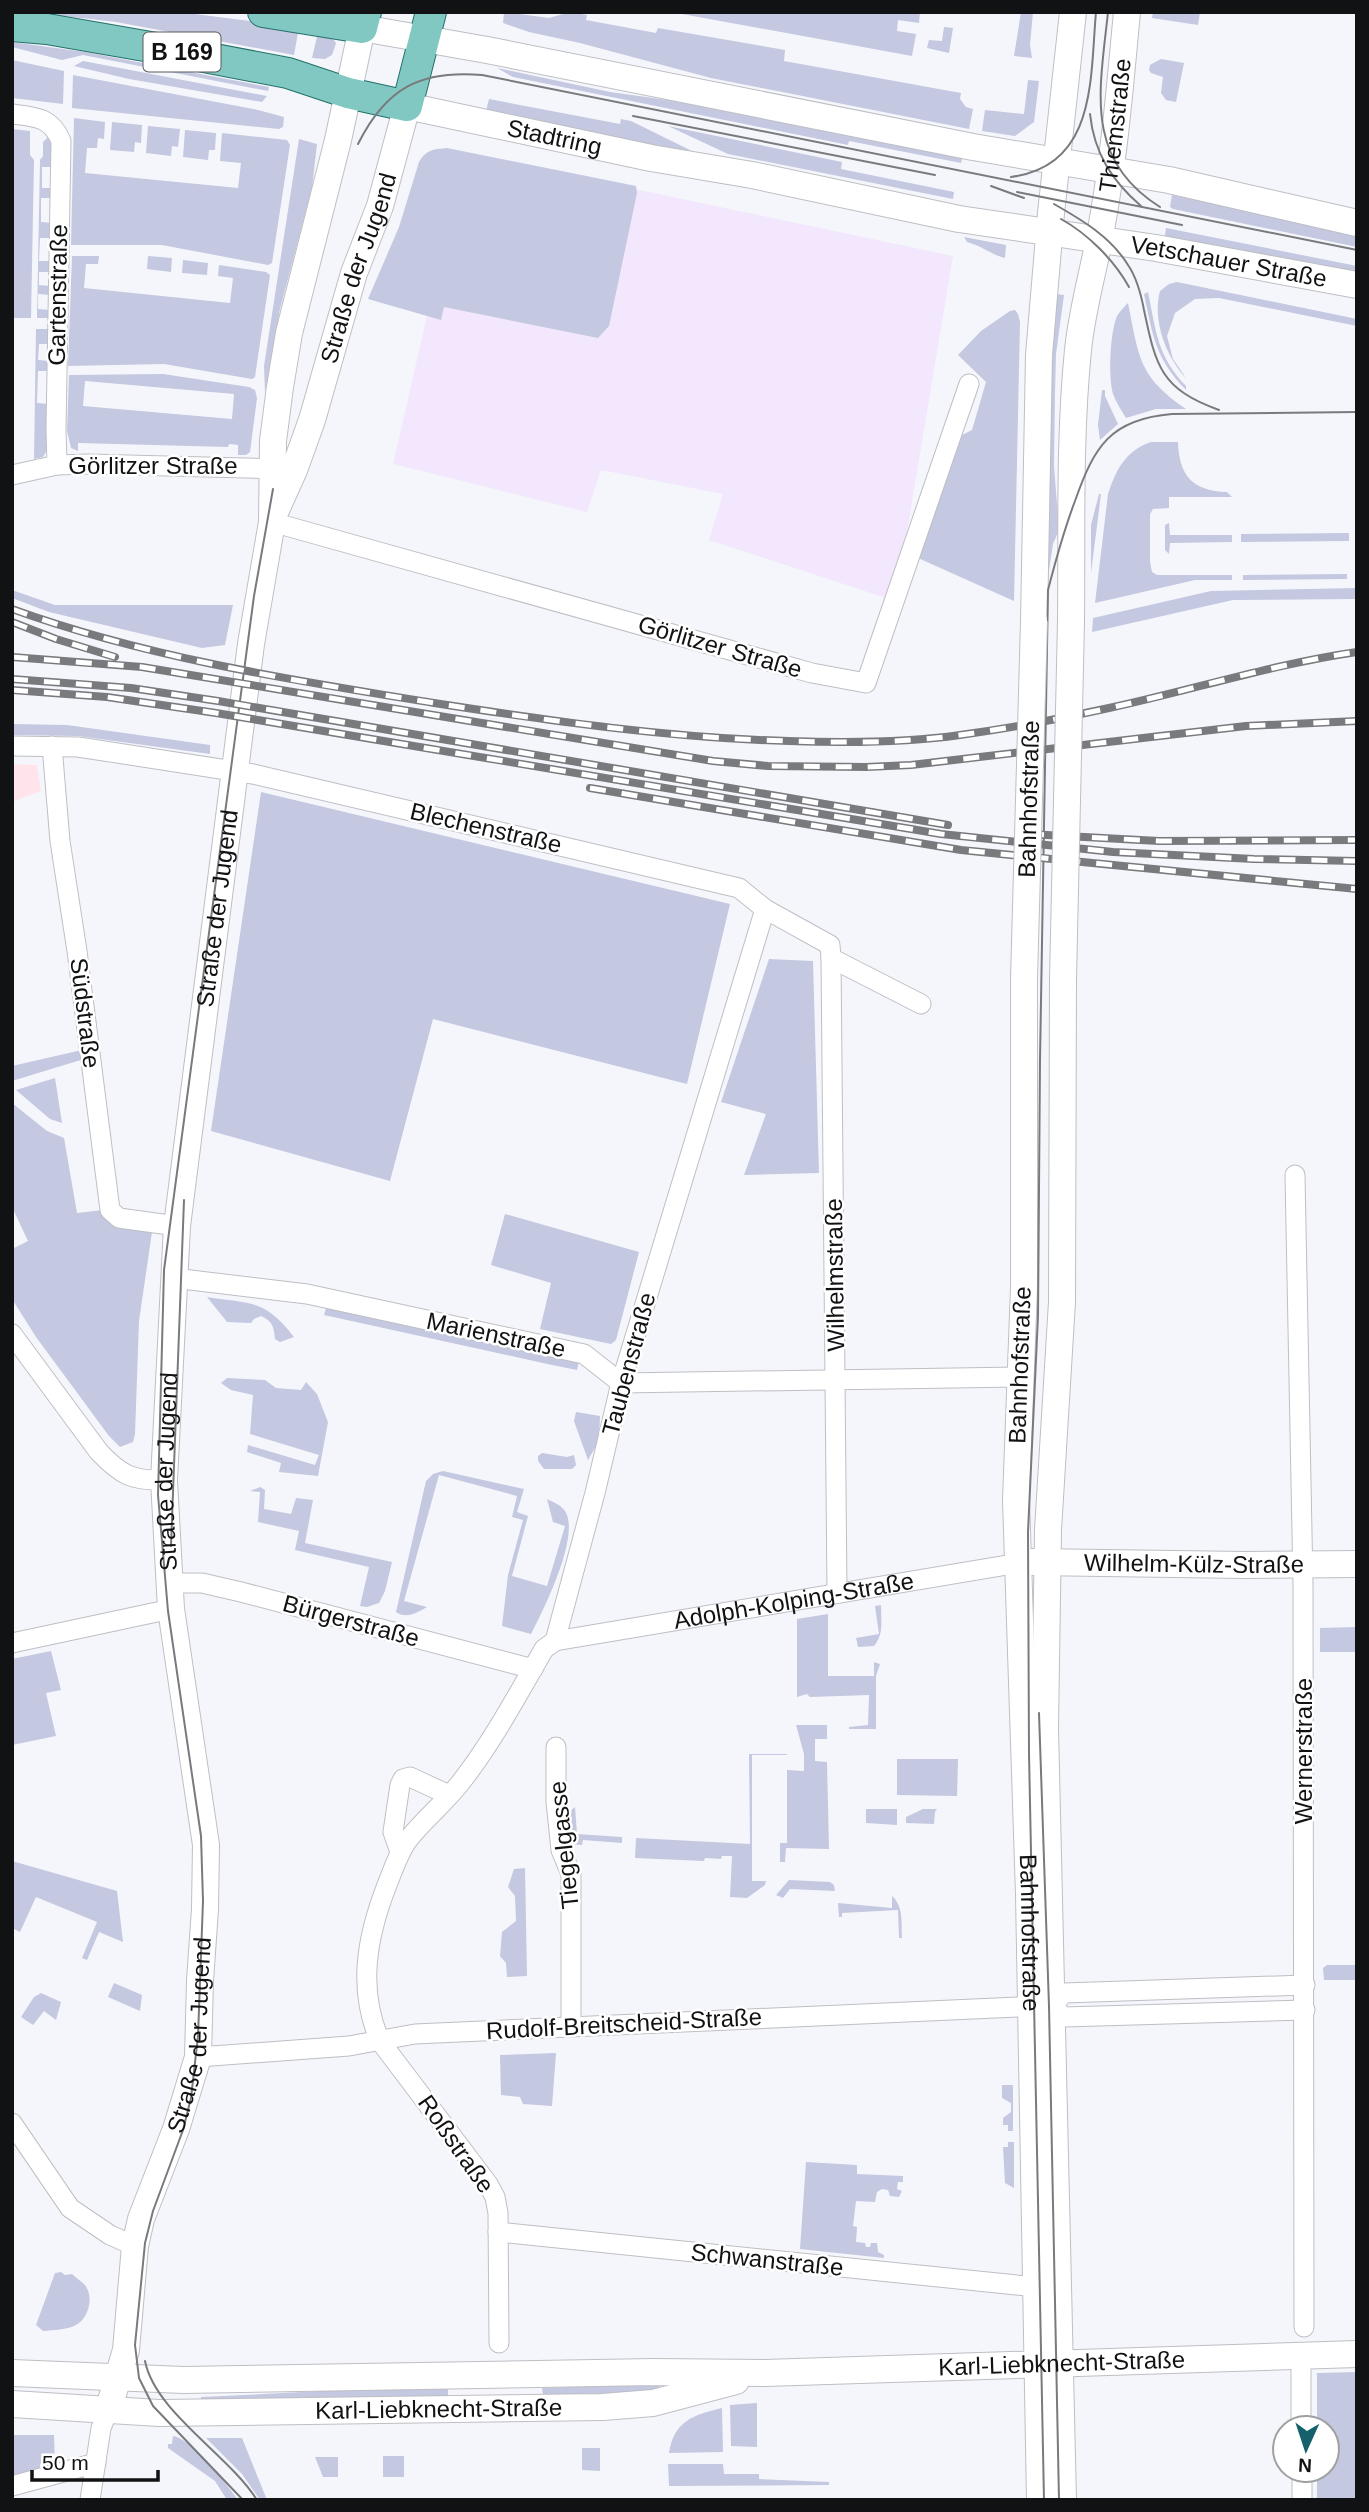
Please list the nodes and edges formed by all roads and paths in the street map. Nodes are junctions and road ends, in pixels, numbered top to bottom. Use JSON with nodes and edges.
{"nodes":[{"id":1,"x":263,"y":12,"type":"edge"},
{"id":2,"x":1073,"y":12,"type":"edge"},
{"id":3,"x":1127,"y":12,"type":"edge"},
{"id":4,"x":364,"y":20,"type":"edge"},
{"id":5,"x":428,"y":25,"type":"edge"},
{"id":6,"x":12,"y":26,"type":"edge"},
{"id":7,"x":348,"y":93,"type":"junction"},
{"id":8,"x":407,"y":106,"type":"junction"},
{"id":9,"x":12,"y":114,"type":"edge"},
{"id":10,"x":1057,"y":161,"type":"junction"},
{"id":11,"x":1110,"y":170,"type":"junction"},
{"id":12,"x":1357,"y":223,"type":"edge"},
{"id":13,"x":1049,"y":231,"type":"junction"},
{"id":14,"x":1099,"y":239,"type":"junction"},
{"id":15,"x":1357,"y":285,"type":"edge"},
{"id":16,"x":969,"y":384,"type":"dead end"},
{"id":17,"x":57,"y":465,"type":"junction"},
{"id":18,"x":283,"y":469,"type":"junction"},
{"id":19,"x":12,"y":475,"type":"edge"},
{"id":20,"x":272,"y":522,"type":"junction"},
{"id":21,"x":12,"y":746,"type":"edge"},
{"id":22,"x":52,"y":746,"type":"junction"},
{"id":23,"x":234,"y":770,"type":"junction"},
{"id":24,"x":765,"y":909,"type":"junction"},
{"id":25,"x":831,"y":958,"type":"junction"},
{"id":26,"x":921,"y":1004,"type":"dead end"},
{"id":27,"x":1295,"y":1175,"type":"dead end"},
{"id":28,"x":177,"y":1226,"type":"junction"},
{"id":29,"x":184,"y":1279,"type":"junction"},
{"id":30,"x":12,"y":1334,"type":"edge"},
{"id":31,"x":1021,"y":1377,"type":"junction"},
{"id":32,"x":836,"y":1379,"type":"junction"},
{"id":33,"x":621,"y":1383,"type":"junction"},
{"id":34,"x":164,"y":1480,"type":"junction"},
{"id":35,"x":1033,"y":1562,"type":"junction"},
{"id":36,"x":1357,"y":1564,"type":"edge"},
{"id":37,"x":1303,"y":1565,"type":"junction"},
{"id":38,"x":837,"y":1592,"type":"junction"},
{"id":39,"x":170,"y":1596,"type":"junction"},
{"id":40,"x":555,"y":1641,"type":"junction"},
{"id":41,"x":12,"y":1643,"type":"edge"},
{"id":42,"x":533,"y":1669,"type":"junction"},
{"id":43,"x":556,"y":1747,"type":"dead end"},
{"id":44,"x":449,"y":1795,"type":"junction"},
{"id":45,"x":400,"y":1852,"type":"junction"},
{"id":46,"x":1305,"y":1985,"type":"junction"},
{"id":47,"x":1041,"y":2006,"type":"junction"},
{"id":48,"x":1305,"y":2010,"type":"junction"},
{"id":49,"x":571,"y":2026,"type":"junction"},
{"id":50,"x":380,"y":2041,"type":"junction"},
{"id":51,"x":198,"y":2057,"type":"junction"},
{"id":52,"x":16,"y":2129,"type":"edge"},
{"id":53,"x":498,"y":2232,"type":"junction"},
{"id":54,"x":135,"y":2246,"type":"junction"},
{"id":55,"x":1036,"y":2287,"type":"junction"},
{"id":56,"x":1304,"y":2327,"type":"dead end"},
{"id":57,"x":499,"y":2343,"type":"dead end"},
{"id":58,"x":1357,"y":2354,"type":"edge"},
{"id":59,"x":1301,"y":2355,"type":"junction"},
{"id":60,"x":1049,"y":2364,"type":"junction"},
{"id":61,"x":12,"y":2373,"type":"edge"},
{"id":62,"x":765,"y":2373,"type":"junction"},
{"id":63,"x":120,"y":2377,"type":"junction"},
{"id":64,"x":12,"y":2404,"type":"edge"},
{"id":65,"x":108,"y":2411,"type":"junction"},
{"id":66,"x":1301,"y":2414,"type":"edge"},
{"id":67,"x":96,"y":2463,"type":"junction"},
{"id":68,"x":12,"y":2486,"type":"edge"},
{"id":69,"x":90,"y":2500,"type":"edge"},
{"id":70,"x":1040,"y":2500,"type":"edge"},
{"id":71,"x":1063,"y":2500,"type":"edge"}],
"edges":[{"from":1,"to":4,"type":"main road"},
{"from":2,"to":10,"type":"main road"},
{"from":3,"to":11,"type":"main road","name":"Thiemstraße"},
{"from":4,"to":5,"type":"main road"},
{"from":4,"to":7,"type":"main road","name":"Straße der Jugend"},
{"from":5,"to":8,"type":"main road","name":"Straße der Jugend"},
{"from":5,"to":10,"type":"main road"},
{"from":6,"to":7,"type":"main road","name":"Stadtring","number":"B 169"},
{"from":7,"to":8,"type":"main road","name":"Stadtring","number":"B 169"},
{"from":7,"to":18,"type":"main road","name":"Straße der Jugend"},
{"from":8,"to":13,"type":"main road","name":"Stadtring"},
{"from":8,"to":18,"type":"main road","name":"Straße der Jugend"},
{"from":9,"to":17,"type":"street","name":"Gartenstraße"},
{"from":10,"to":11,"type":"main road"},
{"from":10,"to":13,"type":"main road"},
{"from":11,"to":12,"type":"main road"},
{"from":11,"to":14,"type":"main road","name":"Thiemstraße"},
{"from":13,"to":14,"type":"main road","name":"Stadtring"},
{"from":13,"to":31,"type":"main road","name":"Bahnhofstraße","bridge":true},
{"from":14,"to":15,"type":"main road","name":"Vetschauer Straße"},
{"from":14,"to":35,"type":"main road","name":"Bahnhofstraße","bridge":true},
{"from":16,"to":20,"type":"street","name":"Görlitzer Straße"},
{"from":17,"to":18,"type":"street","name":"Görlitzer Straße"},
{"from":17,"to":19,"type":"street","name":"Görlitzer Straße"},
{"from":18,"to":20,"type":"main road","name":"Straße der Jugend"},
{"from":20,"to":23,"type":"main road","name":"Straße der Jugend"},
{"from":21,"to":22,"type":"street","name":"Blechenstraße"},
{"from":22,"to":23,"type":"street","name":"Blechenstraße"},
{"from":22,"to":28,"type":"street","name":"Südstraße"},
{"from":23,"to":24,"type":"street","name":"Blechenstraße"},
{"from":23,"to":28,"type":"main road","name":"Straße der Jugend"},
{"from":24,"to":25,"type":"street","name":"Blechenstraße"},
{"from":24,"to":33,"type":"street","name":"Taubenstraße"},
{"from":25,"to":26,"type":"street","name":"Blechenstraße"},
{"from":25,"to":32,"type":"street","name":"Wilhelmstraße"},
{"from":27,"to":37,"type":"street","name":"Wernerstraße"},
{"from":28,"to":29,"type":"main road","name":"Straße der Jugend"},
{"from":29,"to":33,"type":"street","name":"Marienstraße"},
{"from":29,"to":34,"type":"main road","name":"Straße der Jugend"},
{"from":30,"to":34,"type":"street"},
{"from":31,"to":32,"type":"street"},
{"from":31,"to":35,"type":"main road","name":"Bahnhofstraße"},
{"from":32,"to":33,"type":"street"},
{"from":32,"to":38,"type":"street","name":"Wilhelmstraße"},
{"from":33,"to":40,"type":"street","name":"Taubenstraße"},
{"from":34,"to":39,"type":"main road","name":"Straße der Jugend"},
{"from":35,"to":37,"type":"main road","name":"Wilhelm-Külz-Straße"},
{"from":35,"to":38,"type":"street","name":"Adolph-Kolping-Straße"},
{"from":35,"to":47,"type":"main road","name":"Bahnhofstraße"},
{"from":36,"to":37,"type":"main road","name":"Wilhelm-Külz-Straße"},
{"from":37,"to":46,"type":"street","name":"Wernerstraße"},
{"from":38,"to":40,"type":"street","name":"Adolph-Kolping-Straße"},
{"from":39,"to":41,"type":"street","name":"Bürgerstraße"},
{"from":39,"to":42,"type":"street","name":"Bürgerstraße"},
{"from":39,"to":51,"type":"main road","name":"Straße der Jugend"},
{"from":40,"to":42,"type":"street","name":"Taubenstraße"},
{"from":42,"to":44,"type":"street","name":"Taubenstraße"},
{"from":43,"to":49,"type":"street","name":"Tiegelgasse"},
{"from":44,"to":45,"type":"street","name":"Taubenstraße"},
{"from":44,"to":45,"type":"street","name":"Taubenstraße"},
{"from":45,"to":50,"type":"street","name":"Taubenstraße"},
{"from":46,"to":47,"type":"street","name":"Rudolf-Breitscheid-Straße"},
{"from":46,"to":48,"type":"street","name":"Wernerstraße"},
{"from":47,"to":48,"type":"street","name":"Rudolf-Breitscheid-Straße"},
{"from":47,"to":49,"type":"street","name":"Rudolf-Breitscheid-Straße"},
{"from":47,"to":55,"type":"main road","name":"Bahnhofstraße"},
{"from":47,"to":60,"type":"main road","name":"Bahnhofstraße"},
{"from":48,"to":56,"type":"street","name":"Wernerstraße"},
{"from":49,"to":50,"type":"street","name":"Rudolf-Breitscheid-Straße"},
{"from":50,"to":51,"type":"street","name":"Rudolf-Breitscheid-Straße"},
{"from":50,"to":53,"type":"street","name":"Roßstraße"},
{"from":51,"to":54,"type":"main road","name":"Straße der Jugend"},
{"from":52,"to":54,"type":"street"},
{"from":53,"to":55,"type":"street","name":"Schwanstraße"},
{"from":53,"to":57,"type":"street","name":"Roßstraße"},
{"from":54,"to":63,"type":"main road","name":"Straße der Jugend"},
{"from":55,"to":60,"type":"main road","name":"Bahnhofstraße"},
{"from":58,"to":59,"type":"main road","name":"Karl-Liebknecht-Straße"},
{"from":59,"to":60,"type":"main road","name":"Karl-Liebknecht-Straße"},
{"from":59,"to":66,"type":"street"},
{"from":60,"to":62,"type":"main road","name":"Karl-Liebknecht-Straße"},
{"from":60,"to":70,"type":"main road","name":"Bahnhofstraße"},
{"from":60,"to":71,"type":"main road","name":"Bahnhofstraße"},
{"from":61,"to":63,"type":"main road","name":"Karl-Liebknecht-Straße"},
{"from":62,"to":63,"type":"main road","name":"Karl-Liebknecht-Straße"},
{"from":62,"to":65,"type":"main road","name":"Karl-Liebknecht-Straße"},
{"from":63,"to":65,"type":"main road","name":"Straße der Jugend"},
{"from":64,"to":65,"type":"main road","name":"Karl-Liebknecht-Straße"},
{"from":65,"to":67,"type":"street"},
{"from":67,"to":68,"type":"street"},
{"from":67,"to":69,"type":"street"}]}
